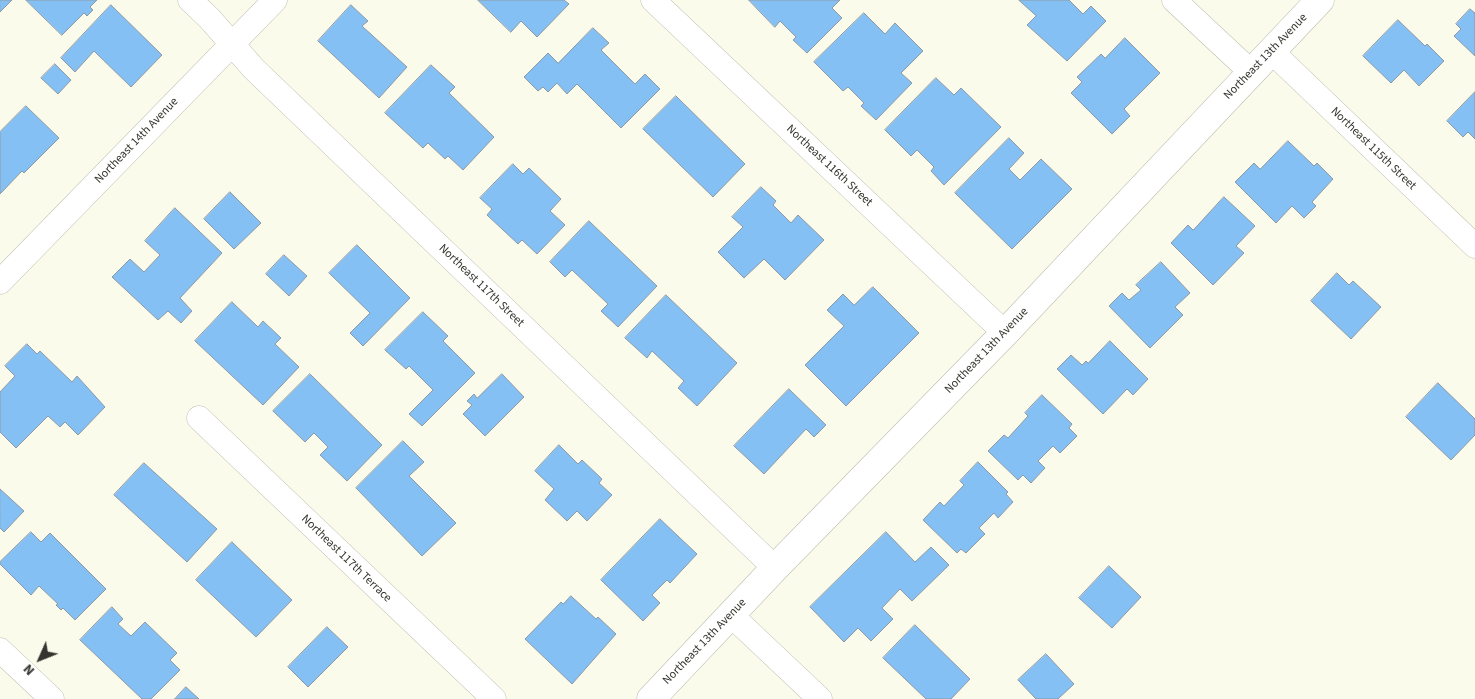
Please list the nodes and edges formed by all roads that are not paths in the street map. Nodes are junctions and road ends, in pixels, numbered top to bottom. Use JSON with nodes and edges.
{"nodes":[{"id":1,"x":190,"y":0,"type":"edge"},
{"id":2,"x":274,"y":0,"type":"edge"},
{"id":3,"x":653,"y":0,"type":"edge"},
{"id":4,"x":1174,"y":0,"type":"edge"},
{"id":5,"x":1320,"y":0,"type":"edge"},
{"id":6,"x":231,"y":44,"type":"junction"},
{"id":7,"x":1271,"y":51,"type":"junction"},
{"id":8,"x":1251,"y":72,"type":"junction"},
{"id":9,"x":1475,"y":246,"type":"edge"},
{"id":10,"x":0,"y":282,"type":"edge"},
{"id":11,"x":1005,"y":333,"type":"junction"},
{"id":12,"x":199,"y":418,"type":"dead end"},
{"id":13,"x":775,"y":568,"type":"junction"},
{"id":14,"x":731,"y":615,"type":"junction"},
{"id":15,"x":0,"y":650,"type":"edge"},
{"id":16,"x":52,"y":699,"type":"edge"},
{"id":17,"x":494,"y":699,"type":"edge"},
{"id":18,"x":650,"y":699,"type":"edge"},
{"id":19,"x":820,"y":699,"type":"edge"}],
"edges":[{"from":1,"to":6,"type":"street","name":"Northeast 117th Street"},
{"from":2,"to":6,"type":"street","name":"Northeast 14th Avenue"},
{"from":3,"to":11,"type":"street","name":"Northeast 116th Street"},
{"from":4,"to":8,"type":"street"},
{"from":5,"to":7,"type":"street","name":"Northeast 13th Avenue"},
{"from":6,"to":10,"type":"street","name":"Northeast 14th Avenue"},
{"from":6,"to":13,"type":"street","name":"Northeast 117th Street"},
{"from":7,"to":8,"type":"street","name":"Northeast 13th Avenue"},
{"from":7,"to":9,"type":"street","name":"Northeast 115th Street"},
{"from":8,"to":11,"type":"street","name":"Northeast 13th Avenue"},
{"from":11,"to":13,"type":"street","name":"Northeast 13th Avenue"},
{"from":12,"to":17,"type":"street","name":"Northeast 117th Terrace"},
{"from":13,"to":14,"type":"street","name":"Northeast 13th Avenue"},
{"from":14,"to":18,"type":"street","name":"Northeast 13th Avenue"},
{"from":14,"to":19,"type":"street"},
{"from":15,"to":16,"type":"street"}]}
